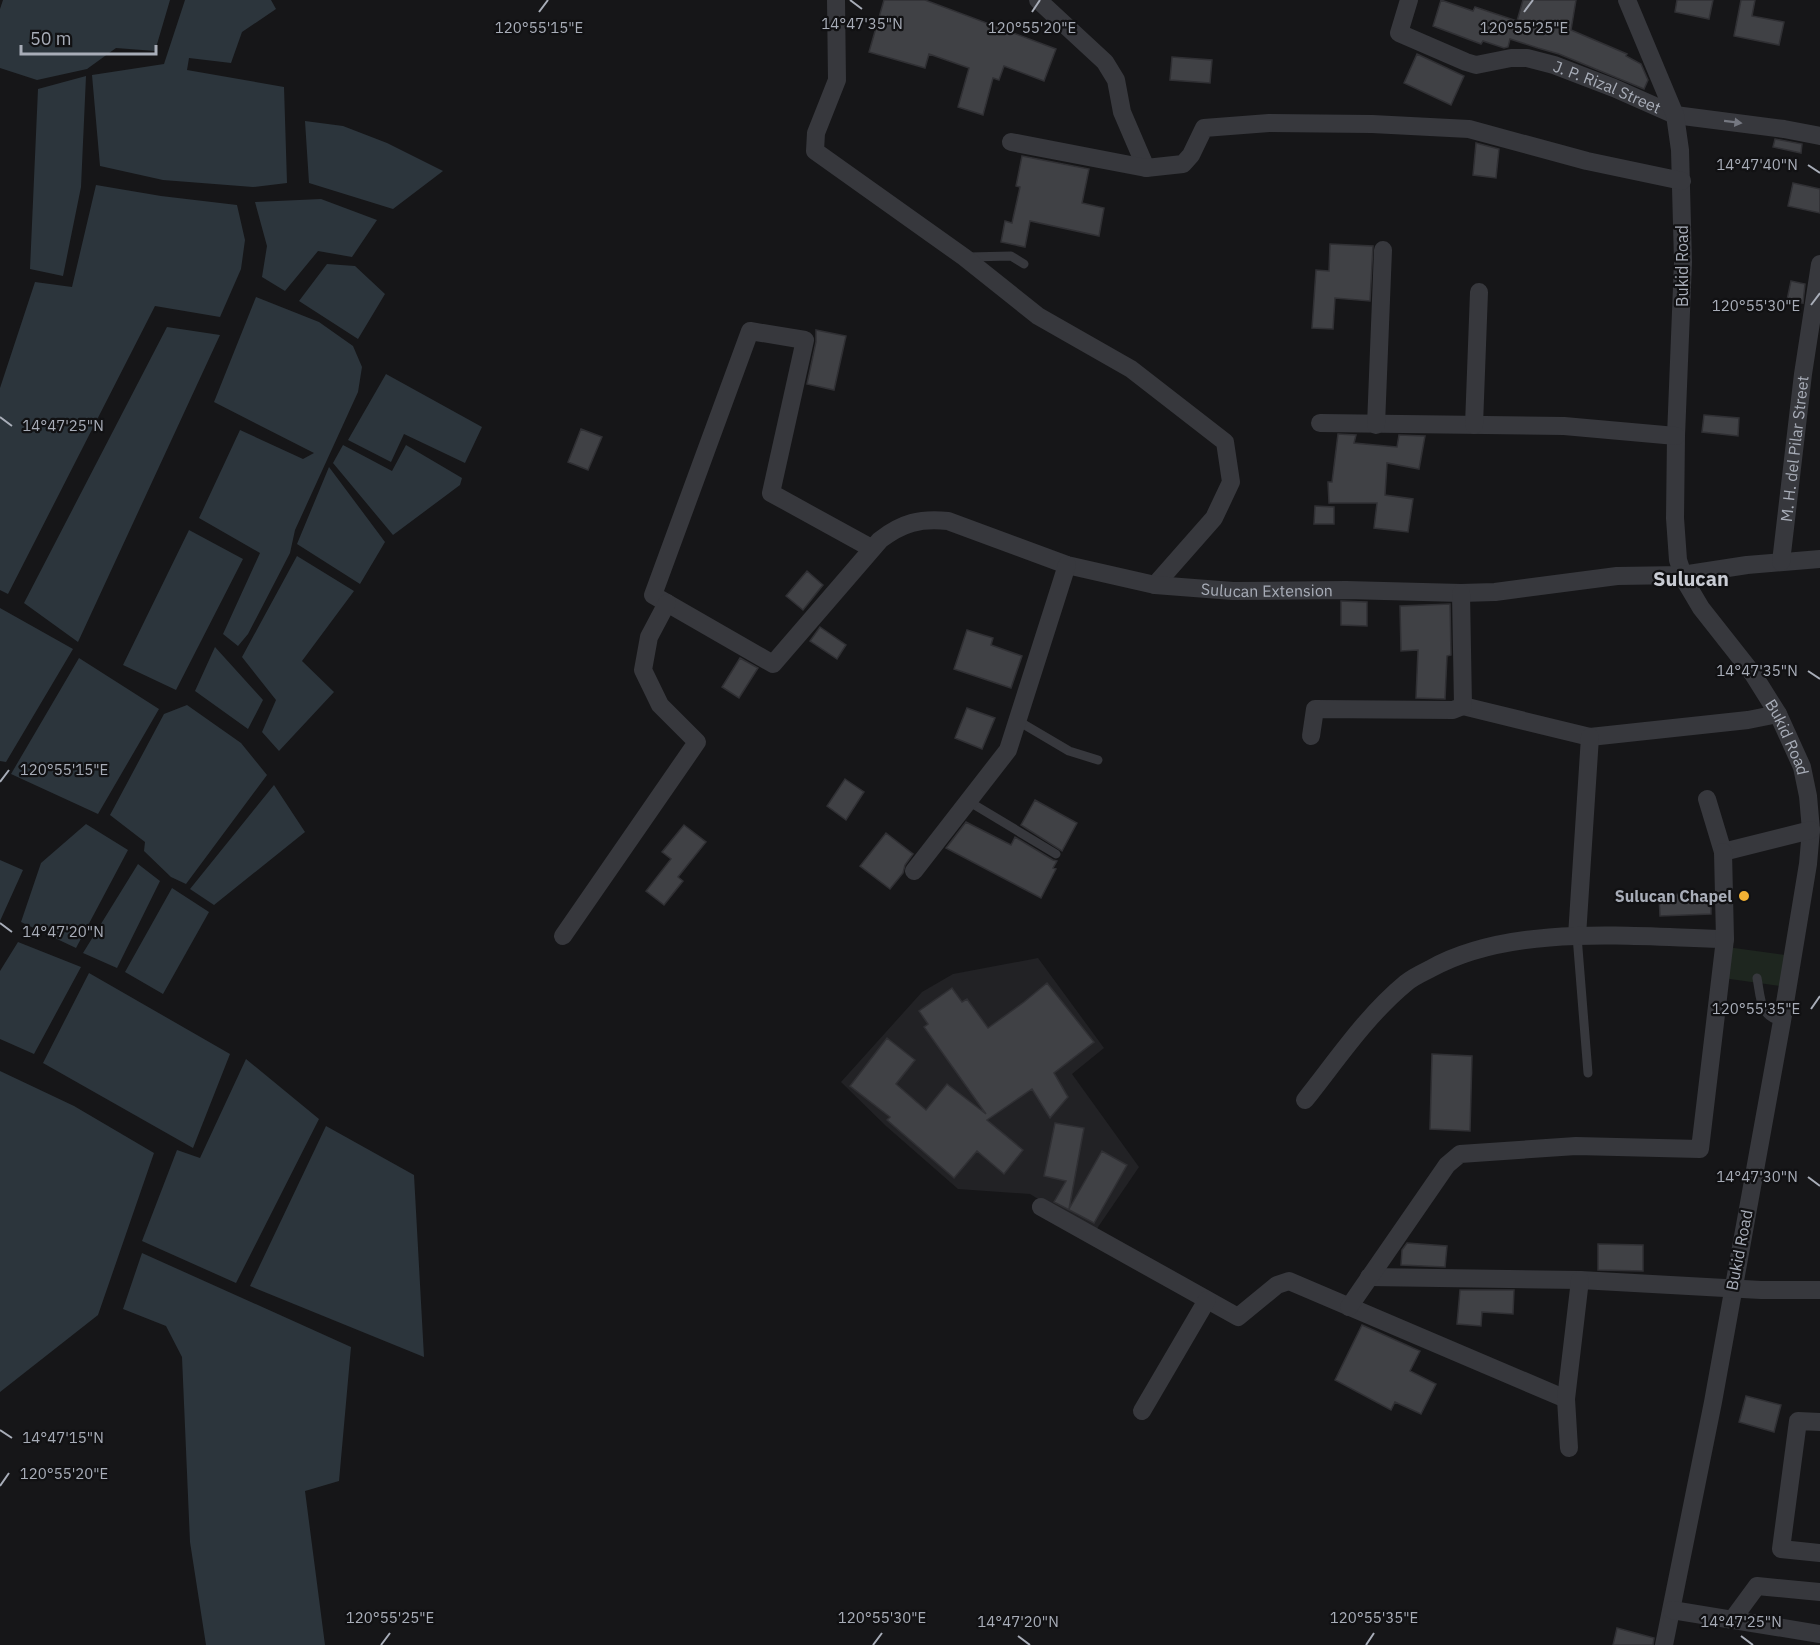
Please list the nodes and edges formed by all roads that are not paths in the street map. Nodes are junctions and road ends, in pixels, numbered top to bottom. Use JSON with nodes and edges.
{"nodes":[{"id":1,"x":836,"y":0,"type":"edge"},
{"id":2,"x":1038,"y":0,"type":"edge"},
{"id":3,"x":1409,"y":0,"type":"edge"},
{"id":4,"x":1623,"y":1,"type":"edge"},
{"id":5,"x":1675,"y":115,"type":"junction"},
{"id":6,"x":1820,"y":136,"type":"edge"},
{"id":7,"x":1011,"y":142,"type":"dead end"},
{"id":8,"x":1146,"y":168,"type":"junction"},
{"id":9,"x":1682,"y":181,"type":"junction"},
{"id":10,"x":1383,"y":250,"type":"dead end"},
{"id":11,"x":964,"y":257,"type":"junction"},
{"id":12,"x":1024,"y":264,"type":"dead end"},
{"id":13,"x":1820,"y":264,"type":"edge"},
{"id":14,"x":1479,"y":292,"type":"dead end"},
{"id":15,"x":1320,"y":423,"type":"dead end"},
{"id":16,"x":1376,"y":425,"type":"junction"},
{"id":17,"x":1474,"y":426,"type":"junction"},
{"id":18,"x":1676,"y":436,"type":"junction"},
{"id":19,"x":872,"y":548,"type":"junction"},
{"id":20,"x":1820,"y":559,"type":"edge"},
{"id":21,"x":1781,"y":561,"type":"junction"},
{"id":22,"x":1067,"y":565,"type":"junction"},
{"id":23,"x":1682,"y":574,"type":"junction"},
{"id":24,"x":1155,"y":585,"type":"junction"},
{"id":25,"x":1461,"y":593,"type":"junction"},
{"id":26,"x":667,"y":603,"type":"junction"},
{"id":27,"x":1463,"y":706,"type":"junction"},
{"id":28,"x":1778,"y":714,"type":"junction"},
{"id":29,"x":1018,"y":721,"type":"junction"},
{"id":30,"x":1311,"y":736,"type":"dead end"},
{"id":31,"x":1590,"y":736,"type":"junction"},
{"id":32,"x":1098,"y":760,"type":"dead end"},
{"id":33,"x":1707,"y":799,"type":"dead end"},
{"id":34,"x":968,"y":801,"type":"junction"},
{"id":35,"x":1811,"y":830,"type":"junction"},
{"id":36,"x":1723,"y":852,"type":"junction"},
{"id":37,"x":1056,"y":854,"type":"dead end"},
{"id":38,"x":914,"y":871,"type":"dead end"},
{"id":39,"x":564,"y":936,"type":"dead end"},
{"id":40,"x":1577,"y":936,"type":"junction"},
{"id":41,"x":1725,"y":939,"type":"junction"},
{"id":42,"x":1757,"y":978,"type":"dead end"},
{"id":43,"x":1782,"y":1021,"type":"junction"},
{"id":44,"x":1588,"y":1073,"type":"dead end"},
{"id":45,"x":1305,"y":1100,"type":"dead end"},
{"id":46,"x":1041,"y":1207,"type":"dead end"},
{"id":47,"x":1369,"y":1277,"type":"junction"},
{"id":48,"x":1580,"y":1280,"type":"junction"},
{"id":49,"x":1736,"y":1289,"type":"junction"},
{"id":50,"x":1820,"y":1290,"type":"edge"},
{"id":51,"x":1207,"y":1300,"type":"junction"},
{"id":52,"x":1349,"y":1307,"type":"junction"},
{"id":53,"x":1566,"y":1399,"type":"junction"},
{"id":54,"x":1142,"y":1411,"type":"dead end"},
{"id":55,"x":1820,"y":1422,"type":"edge"},
{"id":56,"x":1569,"y":1448,"type":"dead end"},
{"id":57,"x":1820,"y":1553,"type":"edge"},
{"id":58,"x":1820,"y":1592,"type":"edge"},
{"id":59,"x":1686,"y":1612,"type":"junction"},
{"id":60,"x":1732,"y":1620,"type":"junction"},
{"id":61,"x":1817,"y":1638,"type":"edge"},
{"id":62,"x":1664,"y":1645,"type":"edge"}],
"edges":[{"from":1,"to":11,"type":"street"},
{"from":2,"to":8,"type":"street"},
{"from":3,"to":5,"type":"street","name":"J. P. Rizal Street"},
{"from":4,"to":5,"type":"street","name":"Bukid Road"},
{"from":5,"to":6,"type":"street","name":"J. P. Rizal Street","one_way":true},
{"from":5,"to":9,"type":"street","name":"Bukid Road"},
{"from":7,"to":8,"type":"street"},
{"from":8,"to":9,"type":"street"},
{"from":9,"to":18,"type":"street","name":"Bukid Road"},
{"from":10,"to":16,"type":"street"},
{"from":11,"to":12,"type":"lane"},
{"from":11,"to":24,"type":"street"},
{"from":13,"to":21,"type":"street","name":"M. H. del Pilar Street"},
{"from":14,"to":17,"type":"street"},
{"from":15,"to":16,"type":"street"},
{"from":16,"to":17,"type":"street"},
{"from":17,"to":18,"type":"street"},
{"from":18,"to":23,"type":"street","name":"Bukid Road"},
{"from":19,"to":22,"type":"street","name":"Sulucan Extension"},
{"from":19,"to":26,"type":"street","name":"Sulucan Extension"},
{"from":19,"to":26,"type":"street"},
{"from":20,"to":21,"type":"street","name":"Sulucan Extension"},
{"from":21,"to":23,"type":"street","name":"Sulucan Extension"},
{"from":22,"to":24,"type":"street","name":"Sulucan Extension"},
{"from":22,"to":29,"type":"street"},
{"from":23,"to":25,"type":"street","name":"Sulucan Extension"},
{"from":23,"to":28,"type":"street","name":"Bukid Road"},
{"from":24,"to":25,"type":"street","name":"Sulucan Extension"},
{"from":25,"to":27,"type":"street"},
{"from":26,"to":39,"type":"street"},
{"from":27,"to":30,"type":"street"},
{"from":27,"to":31,"type":"street"},
{"from":28,"to":31,"type":"street"},
{"from":28,"to":35,"type":"street","name":"Bukid Road"},
{"from":29,"to":32,"type":"lane"},
{"from":29,"to":34,"type":"street"},
{"from":31,"to":40,"type":"street"},
{"from":33,"to":36,"type":"street"},
{"from":34,"to":37,"type":"lane"},
{"from":34,"to":38,"type":"street"},
{"from":35,"to":36,"type":"street"},
{"from":35,"to":43,"type":"street","name":"Bukid Road"},
{"from":36,"to":41,"type":"street"},
{"from":40,"to":41,"type":"street"},
{"from":40,"to":44,"type":"lane"},
{"from":40,"to":45,"type":"street"},
{"from":41,"to":47,"type":"street"},
{"from":42,"to":43,"type":"lane"},
{"from":43,"to":49,"type":"street","name":"Bukid Road"},
{"from":46,"to":51,"type":"street"},
{"from":47,"to":48,"type":"street"},
{"from":47,"to":52,"type":"street"},
{"from":48,"to":49,"type":"street"},
{"from":48,"to":53,"type":"street"},
{"from":49,"to":50,"type":"street"},
{"from":49,"to":59,"type":"street","name":"Bukid Road"},
{"from":51,"to":52,"type":"street"},
{"from":51,"to":54,"type":"street"},
{"from":52,"to":53,"type":"street"},
{"from":53,"to":56,"type":"street"},
{"from":55,"to":57,"type":"street"},
{"from":58,"to":60,"type":"street"},
{"from":59,"to":60,"type":"street"},
{"from":59,"to":62,"type":"street","name":"Bukid Road"},
{"from":60,"to":61,"type":"street"}]}
